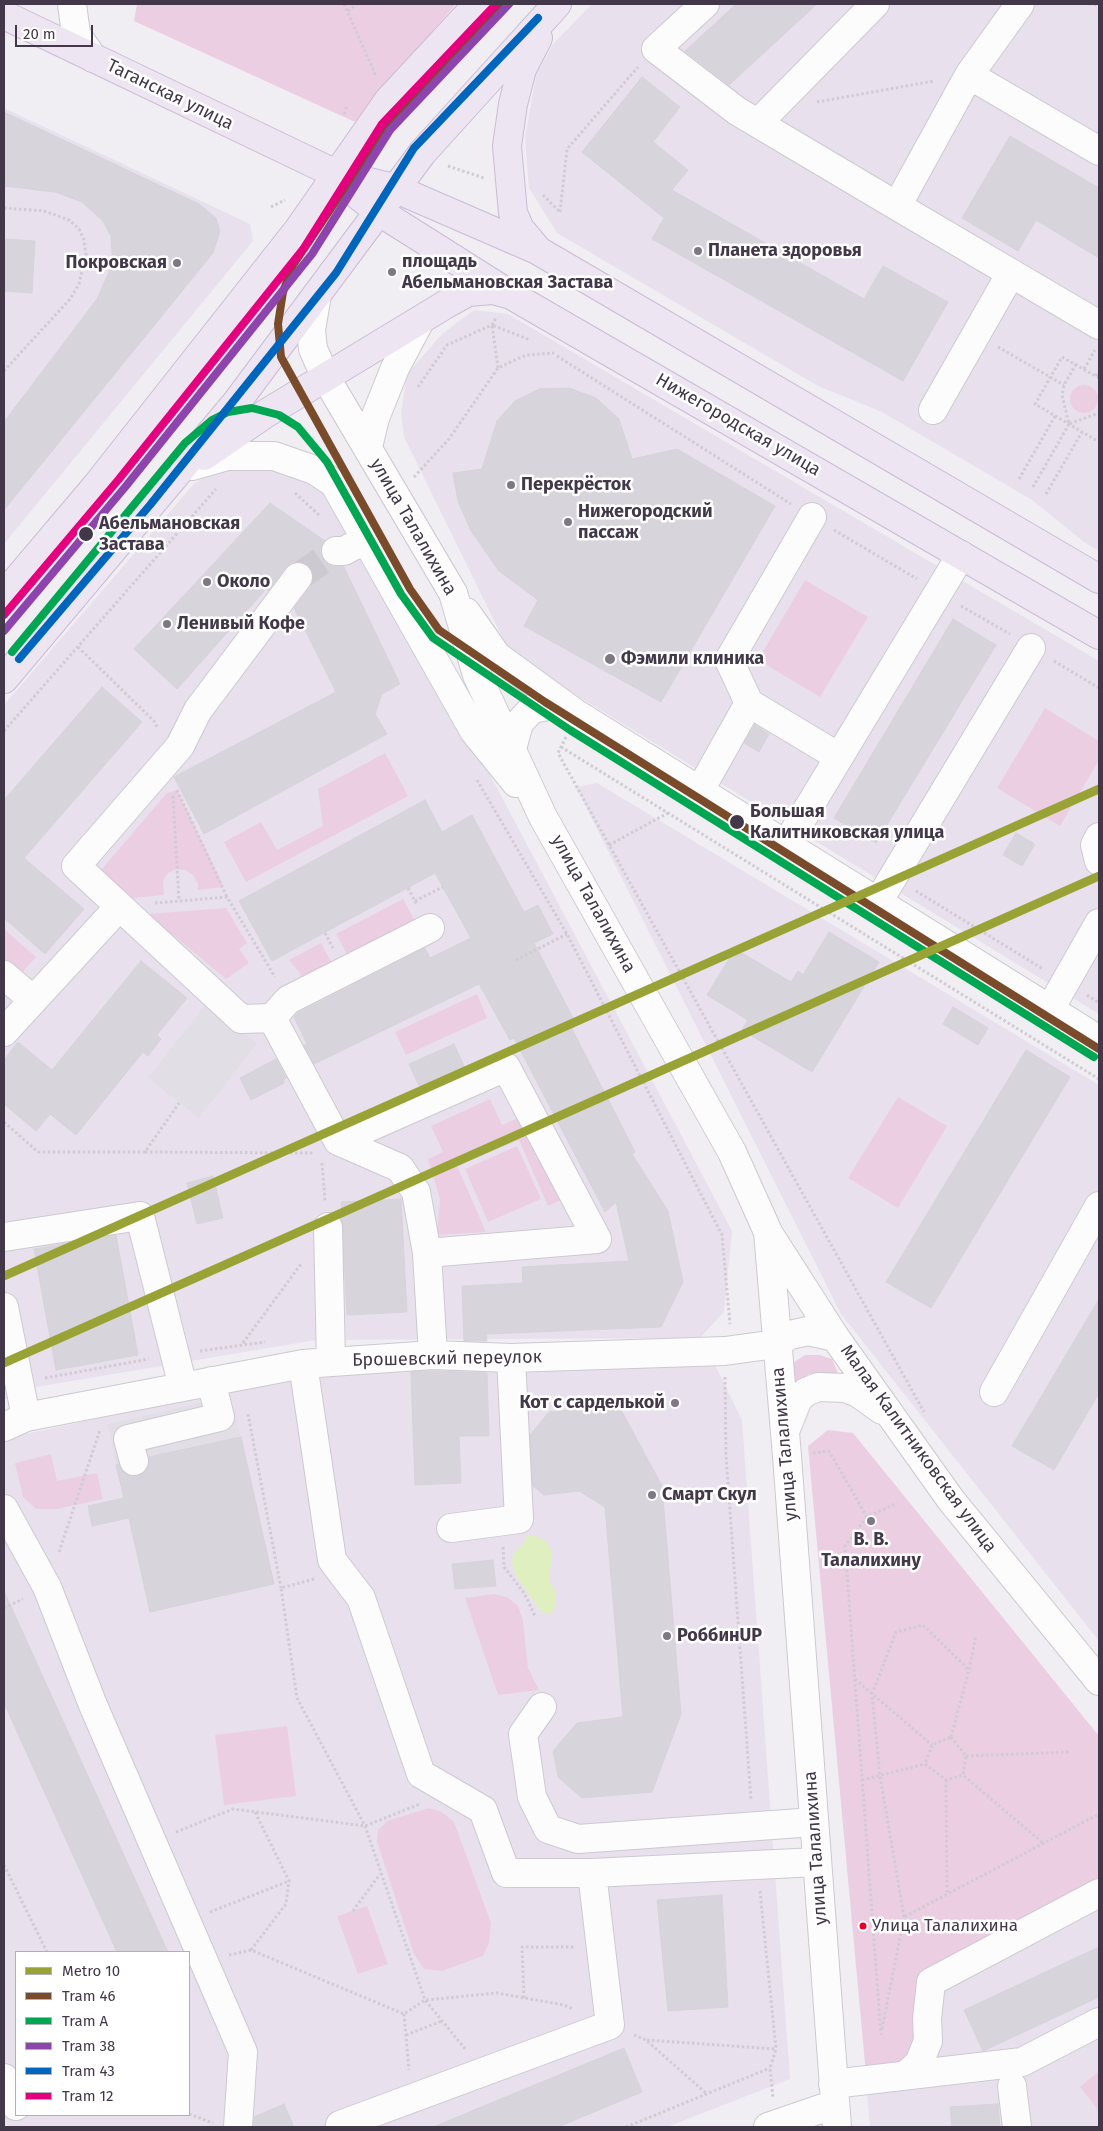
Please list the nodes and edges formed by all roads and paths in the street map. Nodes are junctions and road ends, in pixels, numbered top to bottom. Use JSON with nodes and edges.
{"nodes":[{"id":1,"x":72,"y":4,"type":"edge"},
{"id":2,"x":344,"y":4,"type":"edge"},
{"id":3,"x":357,"y":4,"type":"edge"},
{"id":4,"x":478,"y":4,"type":"edge"},
{"id":5,"x":704,"y":4,"type":"edge"},
{"id":6,"x":875,"y":4,"type":"edge"},
{"id":7,"x":1020,"y":4,"type":"edge"},
{"id":8,"x":1089,"y":4,"type":"edge"},
{"id":9,"x":1099,"y":5,"type":"edge"},
{"id":10,"x":555,"y":6,"type":"edge"},
{"id":11,"x":348,"y":12,"type":"junction"},
{"id":12,"x":4,"y":15,"type":"edge"},
{"id":13,"x":656,"y":48,"type":"junction"},
{"id":14,"x":92,"y":58,"type":"junction"},
{"id":15,"x":969,"y":75,"type":"junction"},
{"id":16,"x":377,"y":78,"type":"dead end"},
{"id":17,"x":811,"y":103,"type":"dead end"},
{"id":18,"x":758,"y":123,"type":"junction"},
{"id":19,"x":1099,"y":151,"type":"edge"},
{"id":20,"x":447,"y":166,"type":"dead end"},
{"id":21,"x":336,"y":174,"type":"junction"},
{"id":22,"x":510,"y":186,"type":"junction"},
{"id":23,"x":394,"y":188,"type":"junction"},
{"id":24,"x":543,"y":196,"type":"dead end"},
{"id":25,"x":897,"y":206,"type":"junction"},
{"id":26,"x":4,"y":208,"type":"edge"},
{"id":27,"x":378,"y":211,"type":"junction"},
{"id":28,"x":537,"y":250,"type":"junction"},
{"id":29,"x":1011,"y":273,"type":"junction"},
{"id":30,"x":317,"y":295,"type":"junction"},
{"id":31,"x":511,"y":295,"type":"junction"},
{"id":32,"x":420,"y":320,"type":"junction"},
{"id":33,"x":492,"y":325,"type":"junction"},
{"id":34,"x":1099,"y":325,"type":"edge"},
{"id":35,"x":976,"y":334,"type":"junction"},
{"id":36,"x":1099,"y":342,"type":"edge"},
{"id":37,"x":554,"y":353,"type":"dead end"},
{"id":38,"x":1076,"y":364,"type":"junction"},
{"id":39,"x":498,"y":368,"type":"junction"},
{"id":40,"x":1084,"y":369,"type":"junction"},
{"id":41,"x":4,"y":371,"type":"edge"},
{"id":42,"x":1099,"y":371,"type":"edge"},
{"id":43,"x":1098,"y":377,"type":"edge"},
{"id":44,"x":326,"y":378,"type":"junction"},
{"id":45,"x":1050,"y":378,"type":"junction"},
{"id":46,"x":1064,"y":386,"type":"junction"},
{"id":47,"x":416,"y":390,"type":"dead end"},
{"id":48,"x":933,"y":410,"type":"dead end"},
{"id":49,"x":1099,"y":413,"type":"edge"},
{"id":50,"x":1055,"y":416,"type":"junction"},
{"id":51,"x":1069,"y":424,"type":"junction"},
{"id":52,"x":1082,"y":432,"type":"junction"},
{"id":53,"x":1099,"y":442,"type":"edge"},
{"id":54,"x":368,"y":447,"type":"junction"},
{"id":55,"x":322,"y":474,"type":"junction"},
{"id":56,"x":176,"y":476,"type":"junction"},
{"id":57,"x":413,"y":478,"type":"dead end"},
{"id":58,"x":1019,"y":479,"type":"dead end"},
{"id":59,"x":222,"y":487,"type":"dead end"},
{"id":60,"x":1033,"y":487,"type":"dead end"},
{"id":61,"x":1046,"y":494,"type":"dead end"},
{"id":62,"x":812,"y":517,"type":"dead end"},
{"id":63,"x":351,"y":545,"type":"junction"},
{"id":64,"x":961,"y":555,"type":"junction"},
{"id":65,"x":298,"y":577,"type":"tunnel mouth"},
{"id":66,"x":1099,"y":579,"type":"edge"},
{"id":67,"x":453,"y":593,"type":"junction"},
{"id":68,"x":4,"y":595,"type":"edge"},
{"id":69,"x":1099,"y":635,"type":"edge"},
{"id":70,"x":423,"y":641,"type":"junction"},
{"id":71,"x":1031,"y":648,"type":"dead end"},
{"id":72,"x":524,"y":676,"type":"junction"},
{"id":73,"x":4,"y":679,"type":"edge"},
{"id":74,"x":485,"y":682,"type":"junction"},
{"id":75,"x":749,"y":703,"type":"junction"},
{"id":76,"x":553,"y":705,"type":"junction"},
{"id":77,"x":578,"y":715,"type":"junction"},
{"id":78,"x":467,"y":718,"type":"junction"},
{"id":79,"x":4,"y":731,"type":"edge"},
{"id":80,"x":561,"y":747,"type":"junction"},
{"id":81,"x":512,"y":749,"type":"junction"},
{"id":82,"x":840,"y":757,"type":"junction"},
{"id":83,"x":472,"y":771,"type":"dead end"},
{"id":84,"x":175,"y":787,"type":"dead end"},
{"id":85,"x":699,"y":792,"type":"junction"},
{"id":86,"x":668,"y":813,"type":"junction"},
{"id":87,"x":544,"y":817,"type":"junction"},
{"id":88,"x":1099,"y":837,"type":"edge"},
{"id":89,"x":609,"y":845,"type":"junction"},
{"id":90,"x":786,"y":846,"type":"junction"},
{"id":91,"x":1099,"y":861,"type":"edge"},
{"id":92,"x":443,"y":887,"type":"dead end"},
{"id":93,"x":227,"y":897,"type":"junction"},
{"id":94,"x":415,"y":901,"type":"dead end"},
{"id":95,"x":878,"y":902,"type":"junction"},
{"id":96,"x":119,"y":907,"type":"junction"},
{"id":97,"x":1099,"y":924,"type":"edge"},
{"id":98,"x":430,"y":928,"type":"dead end"},
{"id":99,"x":567,"y":934,"type":"junction"},
{"id":100,"x":516,"y":960,"type":"dead end"},
{"id":101,"x":4,"y":974,"type":"edge"},
{"id":102,"x":33,"y":1000,"type":"junction"},
{"id":103,"x":280,"y":1009,"type":"junction"},
{"id":104,"x":1050,"y":1010,"type":"junction"},
{"id":105,"x":4,"y":1032,"type":"edge"},
{"id":106,"x":1099,"y":1040,"type":"edge"},
{"id":107,"x":1099,"y":1079,"type":"edge"},
{"id":108,"x":179,"y":1103,"type":"dead end"},
{"id":109,"x":4,"y":1122,"type":"edge"},
{"id":110,"x":145,"y":1152,"type":"junction"},
{"id":111,"x":327,"y":1152,"type":"junction"},
{"id":112,"x":1099,"y":1206,"type":"edge"},
{"id":113,"x":328,"y":1227,"type":"junction"},
{"id":114,"x":768,"y":1232,"type":"junction"},
{"id":115,"x":4,"y":1237,"type":"edge"},
{"id":116,"x":427,"y":1253,"type":"junction"},
{"id":117,"x":4,"y":1307,"type":"edge"},
{"id":118,"x":835,"y":1336,"type":"junction"},
{"id":119,"x":776,"y":1344,"type":"junction"},
{"id":120,"x":725,"y":1351,"type":"junction"},
{"id":121,"x":175,"y":1355,"type":"junction"},
{"id":122,"x":433,"y":1355,"type":"junction"},
{"id":123,"x":511,"y":1358,"type":"junction"},
{"id":124,"x":331,"y":1362,"type":"junction"},
{"id":125,"x":303,"y":1364,"type":"junction"},
{"id":126,"x":241,"y":1376,"type":"junction"},
{"id":127,"x":211,"y":1381,"type":"junction"},
{"id":128,"x":19,"y":1383,"type":"junction"},
{"id":129,"x":183,"y":1387,"type":"junction"},
{"id":130,"x":994,"y":1392,"type":"dead end"},
{"id":131,"x":112,"y":1400,"type":"junction"},
{"id":132,"x":896,"y":1420,"type":"junction"},
{"id":133,"x":928,"y":1420,"type":"dead end"},
{"id":134,"x":15,"y":1422,"type":"edge"},
{"id":135,"x":785,"y":1432,"type":"junction"},
{"id":136,"x":809,"y":1454,"type":"dead end"},
{"id":137,"x":897,"y":1503,"type":"dead end"},
{"id":138,"x":4,"y":1509,"type":"edge"},
{"id":139,"x":867,"y":1517,"type":"junction"},
{"id":140,"x":451,"y":1528,"type":"dead end"},
{"id":141,"x":504,"y":1567,"type":"dead end"},
{"id":142,"x":341,"y":1572,"type":"junction"},
{"id":143,"x":47,"y":1587,"type":"junction"},
{"id":144,"x":281,"y":1588,"type":"junction"},
{"id":145,"x":535,"y":1616,"type":"dead end"},
{"id":146,"x":976,"y":1635,"type":"dead end"},
{"id":147,"x":969,"y":1670,"type":"junction"},
{"id":148,"x":854,"y":1678,"type":"junction"},
{"id":149,"x":1099,"y":1681,"type":"edge"},
{"id":150,"x":872,"y":1694,"type":"junction"},
{"id":151,"x":542,"y":1707,"type":"dead end"},
{"id":152,"x":951,"y":1737,"type":"junction"},
{"id":153,"x":932,"y":1745,"type":"junction"},
{"id":154,"x":1070,"y":1752,"type":"dead end"},
{"id":155,"x":966,"y":1756,"type":"junction"},
{"id":156,"x":925,"y":1764,"type":"junction"},
{"id":157,"x":880,"y":1776,"type":"junction"},
{"id":158,"x":963,"y":1776,"type":"junction"},
{"id":159,"x":862,"y":1780,"type":"junction"},
{"id":160,"x":946,"y":1780,"type":"junction"},
{"id":161,"x":452,"y":1792,"type":"junction"},
{"id":162,"x":254,"y":1811,"type":"junction"},
{"id":163,"x":1099,"y":1814,"type":"edge"},
{"id":164,"x":814,"y":1822,"type":"junction"},
{"id":165,"x":365,"y":1826,"type":"junction"},
{"id":166,"x":753,"y":1828,"type":"junction"},
{"id":167,"x":152,"y":1842,"type":"junction"},
{"id":168,"x":1043,"y":1844,"type":"junction"},
{"id":169,"x":817,"y":1862,"type":"junction"},
{"id":170,"x":4,"y":1865,"type":"edge"},
{"id":171,"x":757,"y":1865,"type":"junction"},
{"id":172,"x":592,"y":1873,"type":"junction"},
{"id":173,"x":380,"y":1874,"type":"junction"},
{"id":174,"x":289,"y":1881,"type":"junction"},
{"id":175,"x":1099,"y":1893,"type":"edge"},
{"id":176,"x":948,"y":1894,"type":"junction"},
{"id":177,"x":353,"y":1911,"type":"dead end"},
{"id":178,"x":904,"y":1917,"type":"junction"},
{"id":179,"x":187,"y":1921,"type":"junction"},
{"id":180,"x":601,"y":1948,"type":"junction"},
{"id":181,"x":251,"y":1950,"type":"junction"},
{"id":182,"x":47,"y":1951,"type":"edge"},
{"id":183,"x":204,"y":1961,"type":"junction"},
{"id":184,"x":524,"y":1998,"type":"junction"},
{"id":185,"x":425,"y":2000,"type":"junction"},
{"id":186,"x":404,"y":2014,"type":"junction"},
{"id":187,"x":442,"y":2021,"type":"junction"},
{"id":188,"x":1099,"y":2022,"type":"edge"},
{"id":189,"x":610,"y":2025,"type":"junction"},
{"id":190,"x":406,"y":2035,"type":"junction"},
{"id":191,"x":646,"y":2040,"type":"junction"},
{"id":192,"x":776,"y":2049,"type":"junction"},
{"id":193,"x":770,"y":2068,"type":"junction"},
{"id":194,"x":484,"y":2072,"type":"junction"},
{"id":195,"x":906,"y":2076,"type":"junction"},
{"id":196,"x":4,"y":2078,"type":"edge"},
{"id":197,"x":1012,"y":2086,"type":"dead end"},
{"id":198,"x":707,"y":2094,"type":"junction"},
{"id":199,"x":412,"y":2099,"type":"junction"},
{"id":200,"x":15,"y":2104,"type":"edge"},
{"id":201,"x":835,"y":2105,"type":"edge"},
{"id":202,"x":190,"y":2114,"type":"edge"},
{"id":203,"x":227,"y":2126,"type":"edge"},
{"id":204,"x":772,"y":2126,"type":"edge"},
{"id":205,"x":341,"y":2127,"type":"edge"},
{"id":206,"x":626,"y":2127,"type":"edge"},
{"id":207,"x":1016,"y":2127,"type":"edge"}],
"edges":[{"from":1,"to":14,"type":"street"},
{"from":2,"to":11,"type":"path"},
{"from":3,"to":11,"type":"path"},
{"from":4,"to":21,"type":"main road"},
{"from":5,"to":13,"type":"street"},
{"from":6,"to":18,"type":"street"},
{"from":7,"to":15,"type":"street"},
{"from":8,"to":9,"type":"path"},
{"from":10,"to":22,"type":"main road"},
{"from":10,"to":23,"type":"main road"},
{"from":11,"to":16,"type":"path"},
{"from":12,"to":14,"type":"main road","name":"Таганская улица"},
{"from":13,"to":18,"type":"street"},
{"from":13,"to":24,"type":"path"},
{"from":14,"to":21,"type":"main road","name":"Таганская улица"},
{"from":15,"to":17,"type":"path"},
{"from":15,"to":19,"type":"street"},
{"from":15,"to":25,"type":"street"},
{"from":18,"to":25,"type":"street"},
{"from":20,"to":22,"type":"path"},
{"from":21,"to":23,"type":"main road"},
{"from":21,"to":27,"type":"main road"},
{"from":21,"to":68,"type":"main road"},
{"from":22,"to":28,"type":"main road"},
{"from":23,"to":27,"type":"main road"},
{"from":23,"to":28,"type":"main road"},
{"from":25,"to":29,"type":"street"},
{"from":26,"to":41,"type":"path"},
{"from":27,"to":30,"type":"main road"},
{"from":27,"to":31,"type":"main road","name":"Нижегородская улица"},
{"from":28,"to":66,"type":"main road"},
{"from":29,"to":34,"type":"street"},
{"from":29,"to":35,"type":"street"},
{"from":30,"to":44,"type":"street","name":"улица Талалихина"},
{"from":30,"to":56,"type":"main road"},
{"from":31,"to":32,"type":"main road"},
{"from":31,"to":33,"type":"path"},
{"from":31,"to":64,"type":"main road","name":"Нижегородская улица"},
{"from":32,"to":44,"type":"main road"},
{"from":32,"to":54,"type":"street"},
{"from":33,"to":39,"type":"path"},
{"from":33,"to":47,"type":"path"},
{"from":35,"to":45,"type":"path"},
{"from":35,"to":48,"type":"street"},
{"from":36,"to":40,"type":"path"},
{"from":37,"to":39,"type":"path"},
{"from":38,"to":40,"type":"path"},
{"from":38,"to":45,"type":"path"},
{"from":38,"to":46,"type":"path"},
{"from":39,"to":57,"type":"path"},
{"from":40,"to":43,"type":"path"},
{"from":42,"to":43,"type":"path"},
{"from":44,"to":54,"type":"street","name":"улица Талалихина"},
{"from":44,"to":56,"type":"main road"},
{"from":45,"to":46,"type":"path"},
{"from":45,"to":50,"type":"path"},
{"from":46,"to":51,"type":"path"},
{"from":49,"to":51,"type":"path"},
{"from":50,"to":51,"type":"path"},
{"from":50,"to":58,"type":"path"},
{"from":51,"to":52,"type":"path"},
{"from":51,"to":60,"type":"path"},
{"from":52,"to":53,"type":"path"},
{"from":52,"to":61,"type":"path"},
{"from":54,"to":67,"type":"street","name":"улица Талалихина"},
{"from":55,"to":56,"type":"street","name":"улица Талалихина"},
{"from":55,"to":63,"type":"street","name":"улица Талалихина"},
{"from":55,"to":63,"type":"path"},
{"from":56,"to":73,"type":"main road"},
{"from":59,"to":79,"type":"path"},
{"from":62,"to":75,"type":"street"},
{"from":63,"to":70,"type":"street","name":"улица Талалихина"},
{"from":64,"to":69,"type":"main road","name":"Нижегородская улица"},
{"from":64,"to":82,"type":"street"},
{"from":65,"to":96,"type":"street"},
{"from":67,"to":72,"type":"street"},
{"from":67,"to":74,"type":"street","name":"улица Талалихина"},
{"from":70,"to":74,"type":"street"},
{"from":70,"to":78,"type":"street","name":"улица Талалихина"},
{"from":71,"to":95,"type":"street"},
{"from":72,"to":74,"type":"street"},
{"from":72,"to":77,"type":"street"},
{"from":74,"to":76,"type":"street"},
{"from":74,"to":78,"type":"street"},
{"from":74,"to":81,"type":"street","name":"улица Талалихина"},
{"from":75,"to":82,"type":"street"},
{"from":75,"to":85,"type":"street"},
{"from":76,"to":77,"type":"street"},
{"from":76,"to":81,"type":"street"},
{"from":77,"to":80,"type":"path"},
{"from":77,"to":85,"type":"street"},
{"from":78,"to":87,"type":"street","name":"улица Талалихина"},
{"from":80,"to":86,"type":"path"},
{"from":80,"to":89,"type":"path"},
{"from":81,"to":87,"type":"street","name":"улица Талалихина"},
{"from":82,"to":90,"type":"street"},
{"from":83,"to":99,"type":"path"},
{"from":84,"to":93,"type":"path"},
{"from":85,"to":90,"type":"street"},
{"from":86,"to":89,"type":"path"},
{"from":86,"to":107,"type":"path"},
{"from":87,"to":114,"type":"street","name":"улица Талалихина"},
{"from":88,"to":91,"type":"street"},
{"from":89,"to":133,"type":"path"},
{"from":90,"to":95,"type":"street"},
{"from":92,"to":94,"type":"path"},
{"from":93,"to":96,"type":"path"},
{"from":93,"to":103,"type":"path"},
{"from":95,"to":104,"type":"street"},
{"from":96,"to":102,"type":"street"},
{"from":96,"to":103,"type":"street"},
{"from":97,"to":104,"type":"street"},
{"from":98,"to":103,"type":"street"},
{"from":99,"to":100,"type":"path"},
{"from":99,"to":120,"type":"path"},
{"from":101,"to":102,"type":"street"},
{"from":102,"to":105,"type":"street"},
{"from":103,"to":111,"type":"street"},
{"from":104,"to":106,"type":"street"},
{"from":108,"to":110,"type":"path"},
{"from":109,"to":110,"type":"path"},
{"from":110,"to":111,"type":"path"},
{"from":111,"to":113,"type":"path"},
{"from":111,"to":116,"type":"street"},
{"from":111,"to":116,"type":"street"},
{"from":112,"to":130,"type":"street"},
{"from":113,"to":121,"type":"path"},
{"from":113,"to":124,"type":"street"},
{"from":114,"to":118,"type":"street","name":"Малая Калитниковская улица"},
{"from":114,"to":119,"type":"street","name":"улица Талалихина"},
{"from":115,"to":121,"type":"street"},
{"from":116,"to":122,"type":"street"},
{"from":117,"to":128,"type":"street"},
{"from":118,"to":119,"type":"street","name":"Брошевский переулок"},
{"from":118,"to":132,"type":"street","name":"Малая Калитниковская улица"},
{"from":119,"to":120,"type":"street","name":"Брошевский переулок"},
{"from":119,"to":135,"type":"street","name":"улица Талалихина"},
{"from":120,"to":123,"type":"street","name":"Брошевский переулок"},
{"from":120,"to":166,"type":"path"},
{"from":121,"to":128,"type":"path"},
{"from":121,"to":129,"type":"street"},
{"from":122,"to":123,"type":"street","name":"Брошевский переулок"},
{"from":122,"to":124,"type":"street","name":"Брошевский переулок"},
{"from":123,"to":140,"type":"street"},
{"from":124,"to":125,"type":"street","name":"Брошевский переулок"},
{"from":125,"to":126,"type":"street","name":"Брошевский переулок"},
{"from":125,"to":142,"type":"street"},
{"from":126,"to":127,"type":"street","name":"Брошевский переулок"},
{"from":126,"to":144,"type":"path"},
{"from":127,"to":129,"type":"street","name":"Брошевский переулок"},
{"from":127,"to":131,"type":"street"},
{"from":128,"to":134,"type":"street"},
{"from":129,"to":131,"type":"street","name":"Брошевский переулок"},
{"from":131,"to":134,"type":"street","name":"Брошевский переулок"},
{"from":131,"to":143,"type":"path"},
{"from":132,"to":135,"type":"street"},
{"from":132,"to":149,"type":"street","name":"Малая Калитниковская улица"},
{"from":135,"to":164,"type":"street","name":"улица Талалихина"},
{"from":136,"to":139,"type":"path"},
{"from":137,"to":139,"type":"path"},
{"from":138,"to":143,"type":"street"},
{"from":139,"to":148,"type":"path"},
{"from":141,"to":145,"type":"path"},
{"from":142,"to":144,"type":"path"},
{"from":142,"to":161,"type":"street"},
{"from":143,"to":167,"type":"street"},
{"from":144,"to":165,"type":"path"},
{"from":146,"to":147,"type":"path"},
{"from":147,"to":150,"type":"path"},
{"from":147,"to":152,"type":"path"},
{"from":148,"to":150,"type":"path"},
{"from":148,"to":159,"type":"path"},
{"from":150,"to":153,"type":"path"},
{"from":150,"to":157,"type":"path"},
{"from":151,"to":166,"type":"street"},
{"from":152,"to":153,"type":"path"},
{"from":152,"to":155,"type":"path"},
{"from":153,"to":156,"type":"path"},
{"from":154,"to":155,"type":"path"},
{"from":155,"to":158,"type":"path"},
{"from":156,"to":157,"type":"path"},
{"from":156,"to":160,"type":"path"},
{"from":157,"to":159,"type":"path"},
{"from":157,"to":178,"type":"path"},
{"from":158,"to":160,"type":"path"},
{"from":158,"to":168,"type":"path"},
{"from":159,"to":178,"type":"path"},
{"from":160,"to":176,"type":"path"},
{"from":161,"to":165,"type":"path"},
{"from":161,"to":172,"type":"street"},
{"from":162,"to":165,"type":"path"},
{"from":162,"to":167,"type":"path"},
{"from":162,"to":174,"type":"path"},
{"from":163,"to":168,"type":"path"},
{"from":164,"to":166,"type":"street"},
{"from":164,"to":169,"type":"street","name":"улица Талалихина"},
{"from":165,"to":173,"type":"path"},
{"from":167,"to":179,"type":"street"},
{"from":168,"to":176,"type":"path"},
{"from":169,"to":171,"type":"street"},
{"from":169,"to":201,"type":"street","name":"улица Талалихина"},
{"from":170,"to":182,"type":"path"},
{"from":171,"to":172,"type":"street"},
{"from":171,"to":192,"type":"path"},
{"from":172,"to":180,"type":"street"},
{"from":173,"to":177,"type":"path"},
{"from":173,"to":185,"type":"path"},
{"from":174,"to":179,"type":"path"},
{"from":174,"to":181,"type":"path"},
{"from":175,"to":195,"type":"street"},
{"from":176,"to":178,"type":"path"},
{"from":179,"to":183,"type":"street"},
{"from":180,"to":184,"type":"path"},
{"from":180,"to":189,"type":"street"},
{"from":181,"to":183,"type":"path"},
{"from":181,"to":186,"type":"path"},
{"from":183,"to":203,"type":"street"},
{"from":184,"to":185,"type":"path"},
{"from":184,"to":189,"type":"path"},
{"from":185,"to":186,"type":"path"},
{"from":185,"to":187,"type":"path"},
{"from":186,"to":190,"type":"path"},
{"from":187,"to":190,"type":"path"},
{"from":187,"to":194,"type":"path"},
{"from":188,"to":195,"type":"street"},
{"from":189,"to":191,"type":"path"},
{"from":189,"to":194,"type":"street"},
{"from":190,"to":199,"type":"path"},
{"from":191,"to":192,"type":"path"},
{"from":191,"to":198,"type":"path"},
{"from":192,"to":193,"type":"path"},
{"from":193,"to":198,"type":"path"},
{"from":193,"to":204,"type":"path"},
{"from":194,"to":199,"type":"street"},
{"from":195,"to":201,"type":"street"},
{"from":196,"to":200,"type":"street"},
{"from":197,"to":207,"type":"street"},
{"from":198,"to":206,"type":"path"},
{"from":199,"to":205,"type":"street"},
{"from":201,"to":204,"type":"street"},
{"from":202,"to":203,"type":"path"}]}
